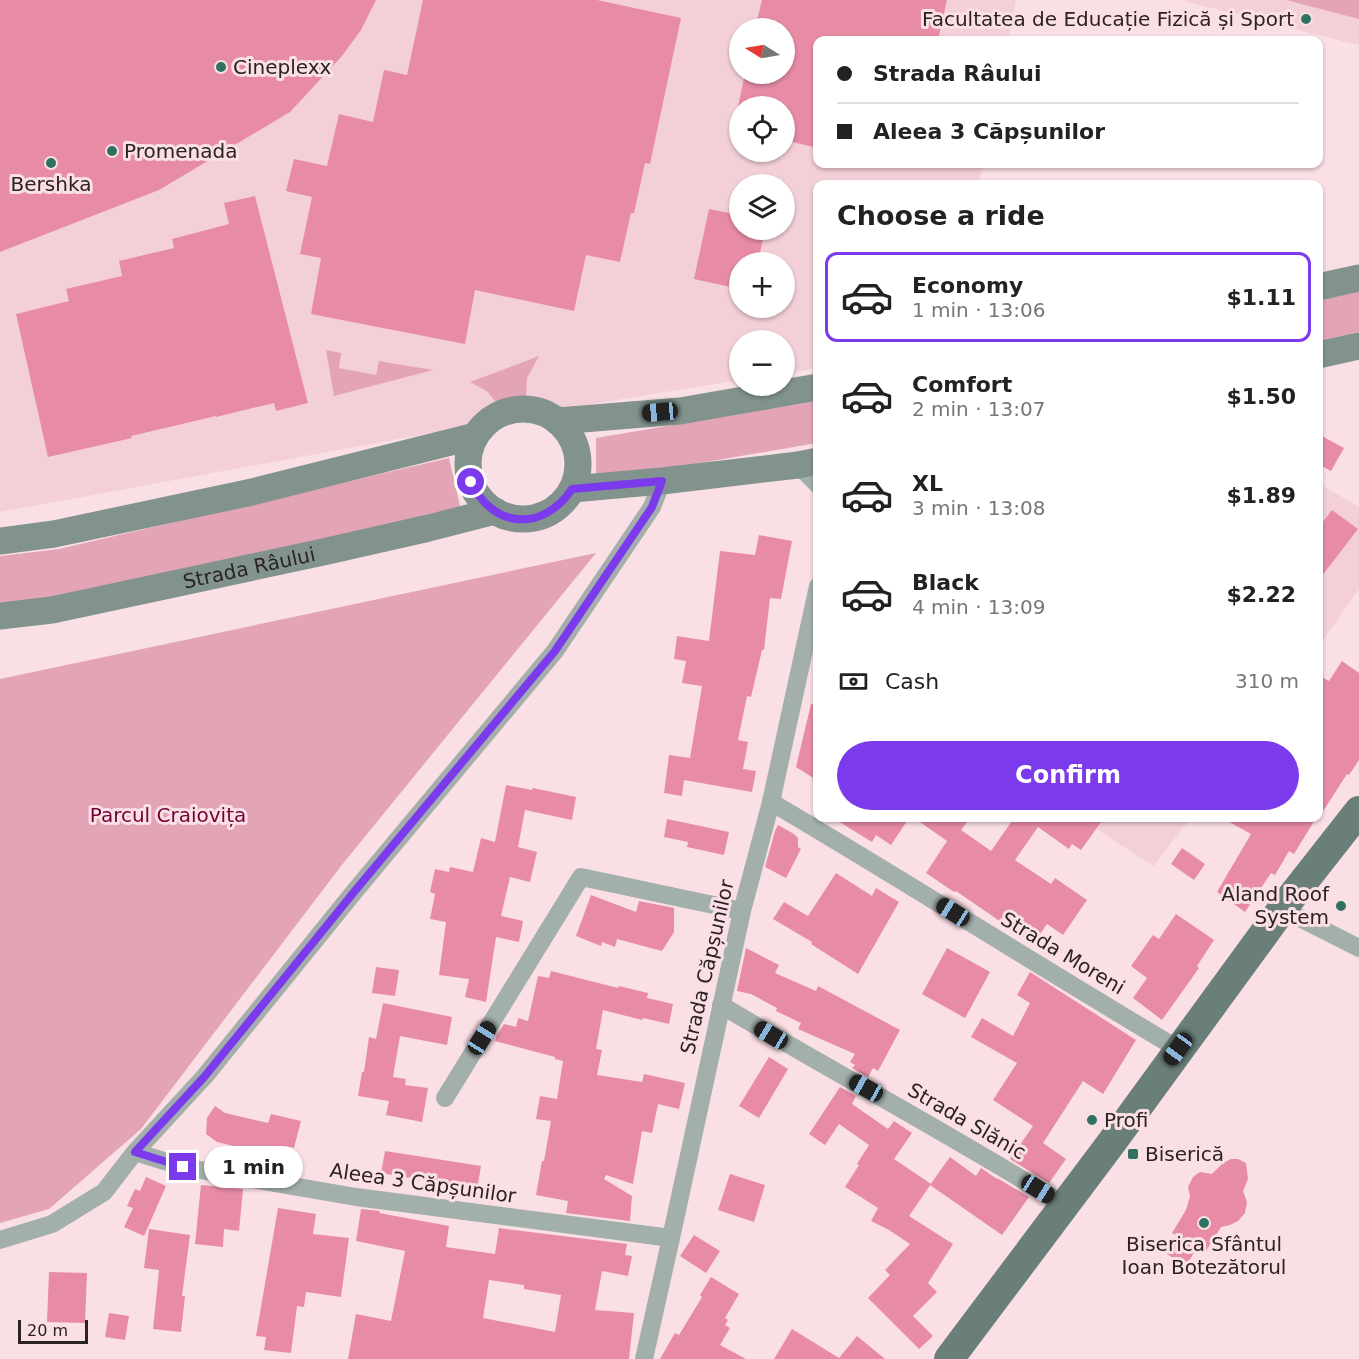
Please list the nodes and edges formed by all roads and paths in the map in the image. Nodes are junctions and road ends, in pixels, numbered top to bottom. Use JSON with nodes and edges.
{"nodes":[{"id":1,"x":1359,"y":278,"type":"edge"},
{"id":2,"x":1323,"y":286,"type":"edge"},
{"id":3,"x":1359,"y":346,"type":"edge"},
{"id":4,"x":1323,"y":354,"type":"edge"},
{"id":5,"x":813,"y":388,"type":"edge"},
{"id":6,"x":558,"y":421,"type":"junction"},
{"id":7,"x":475,"y":436,"type":"junction"},
{"id":8,"x":808,"y":463,"type":"edge"},
{"id":9,"x":662,"y":481,"type":"junction"},
{"id":10,"x":572,"y":489,"type":"junction"},
{"id":11,"x":495,"y":511,"type":"junction"},
{"id":12,"x":0,"y":541,"type":"edge"},
{"id":13,"x":813,"y":609,"type":"edge"},
{"id":14,"x":0,"y":616,"type":"edge"},
{"id":15,"x":771,"y":802,"type":"junction"},
{"id":16,"x":1359,"y":811,"type":"edge"},
{"id":17,"x":1282,"y":909,"type":"junction"},
{"id":18,"x":741,"y":911,"type":"junction"},
{"id":19,"x":1359,"y":948,"type":"edge"},
{"id":20,"x":721,"y":1005,"type":"junction"},
{"id":21,"x":1178,"y":1049,"type":"junction"},
{"id":22,"x":445,"y":1098,"type":"dead end"},
{"id":23,"x":135,"y":1152,"type":"junction"},
{"id":24,"x":1064,"y":1205,"type":"junction"},
{"id":25,"x":671,"y":1239,"type":"junction"},
{"id":26,"x":0,"y":1240,"type":"edge"},
{"id":27,"x":953,"y":1358,"type":"edge"},
{"id":28,"x":644,"y":1359,"type":"edge"}],
"edges":[{"from":1,"to":2,"type":"main road"},
{"from":3,"to":4,"type":"main road"},
{"from":5,"to":6,"type":"main road"},
{"from":6,"to":7,"type":"main road"},
{"from":6,"to":10,"type":"main road"},
{"from":7,"to":11,"type":"main road"},
{"from":7,"to":12,"type":"main road"},
{"from":8,"to":9,"type":"main road"},
{"from":9,"to":10,"type":"main road"},
{"from":9,"to":23,"type":"street"},
{"from":10,"to":11,"type":"main road","name":"Strada Râului"},
{"from":11,"to":14,"type":"main road","name":"Strada Râului"},
{"from":13,"to":15,"type":"street","name":"Strada Căpșunilor"},
{"from":15,"to":18,"type":"street","name":"Strada Căpșunilor"},
{"from":15,"to":21,"type":"street","name":"Strada Moreni"},
{"from":16,"to":17,"type":"main road"},
{"from":17,"to":19,"type":"street"},
{"from":17,"to":21,"type":"main road"},
{"from":18,"to":20,"type":"street","name":"Strada Căpșunilor"},
{"from":18,"to":22,"type":"street"},
{"from":20,"to":24,"type":"street","name":"Strada Slănic"},
{"from":20,"to":25,"type":"street","name":"Strada Căpșunilor"},
{"from":21,"to":24,"type":"main road"},
{"from":23,"to":25,"type":"street","name":"Aleea 3 Căpșunilor"},
{"from":23,"to":26,"type":"street"},
{"from":24,"to":27,"type":"main road"},
{"from":25,"to":28,"type":"street","name":"Strada Căpșunilor"}]}
